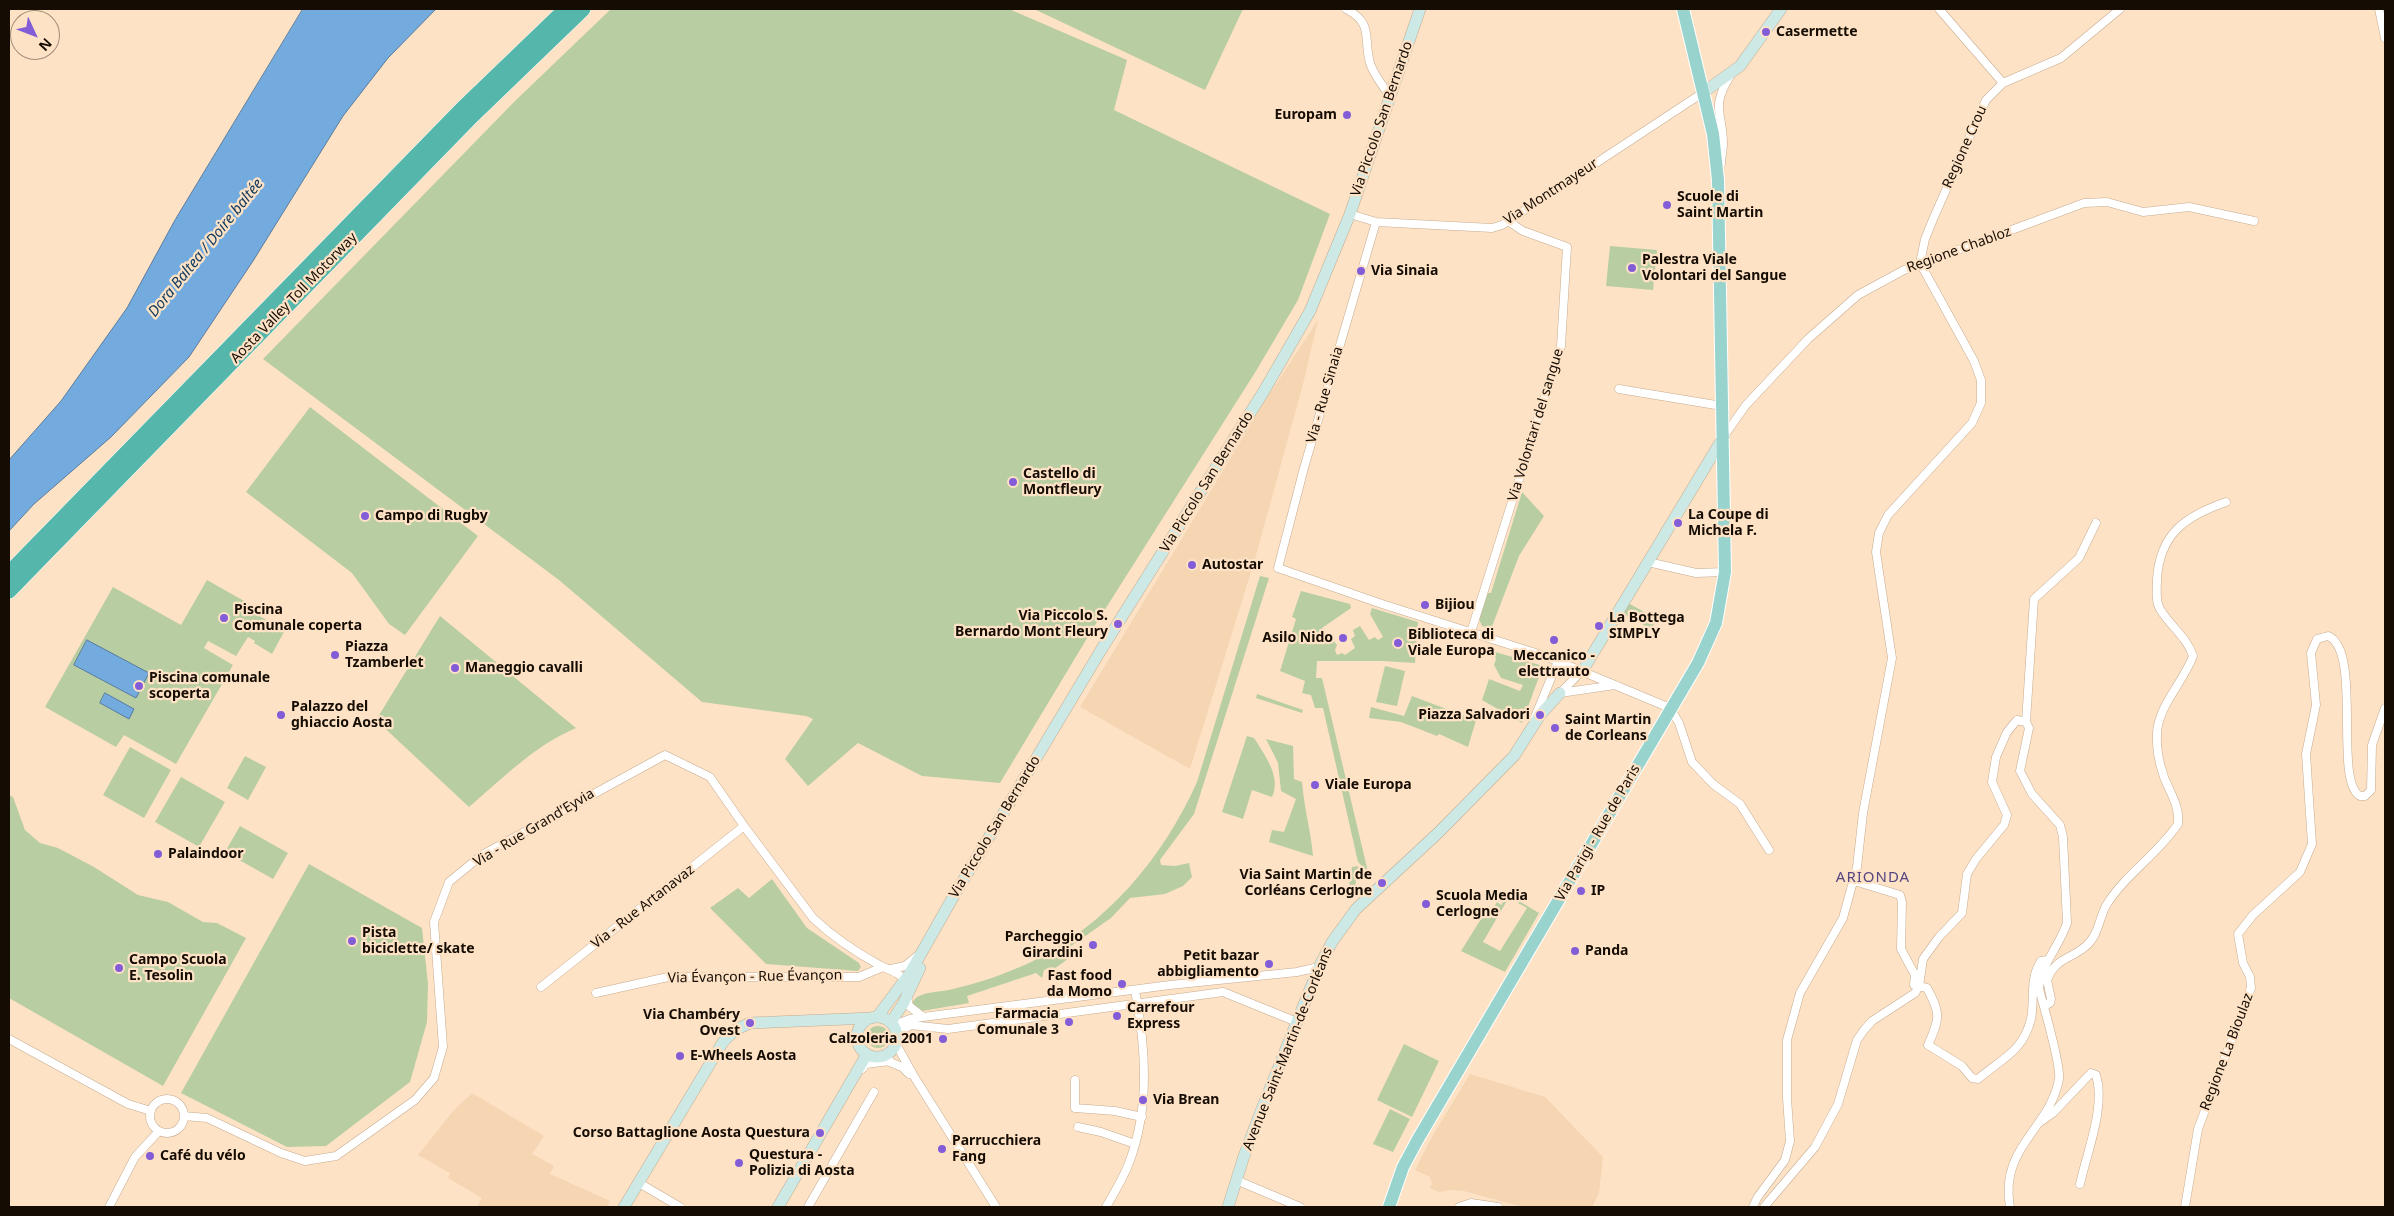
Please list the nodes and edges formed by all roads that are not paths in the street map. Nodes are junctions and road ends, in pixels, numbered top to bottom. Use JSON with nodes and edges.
{"nodes":[{"id":1,"x":566,"y":9,"type":"edge"},
{"id":2,"x":583,"y":9,"type":"edge"},
{"id":3,"x":1346,"y":9,"type":"edge"},
{"id":4,"x":1420,"y":9,"type":"edge"},
{"id":5,"x":1683,"y":9,"type":"edge"},
{"id":6,"x":1781,"y":9,"type":"edge"},
{"id":7,"x":1939,"y":9,"type":"edge"},
{"id":8,"x":2120,"y":9,"type":"edge"},
{"id":9,"x":2379,"y":9,"type":"edge"},
{"id":10,"x":2385,"y":38,"type":"edge"},
{"id":11,"x":1731,"y":75,"type":"junction"},
{"id":12,"x":2003,"y":83,"type":"junction"},
{"id":13,"x":1704,"y":92,"type":"junction"},
{"id":14,"x":1390,"y":97,"type":"junction"},
{"id":15,"x":1718,"y":180,"type":"junction"},
{"id":16,"x":1350,"y":214,"type":"junction"},
{"id":17,"x":1508,"y":221,"type":"junction"},
{"id":18,"x":2254,"y":221,"type":"dead end"},
{"id":19,"x":1376,"y":222,"type":"junction"},
{"id":20,"x":1920,"y":263,"type":"junction"},
{"id":21,"x":1619,"y":389,"type":"dead end"},
{"id":22,"x":1722,"y":406,"type":"junction"},
{"id":23,"x":1724,"y":436,"type":"junction"},
{"id":24,"x":2226,"y":502,"type":"dead end"},
{"id":25,"x":2096,"y":523,"type":"dead end"},
{"id":26,"x":1648,"y":562,"type":"junction"},
{"id":27,"x":1725,"y":572,"type":"junction"},
{"id":28,"x":9,"y":573,"type":"edge"},
{"id":29,"x":9,"y":591,"type":"edge"},
{"id":30,"x":1471,"y":632,"type":"junction"},
{"id":31,"x":1545,"y":656,"type":"junction"},
{"id":32,"x":1562,"y":662,"type":"junction"},
{"id":33,"x":1583,"y":670,"type":"junction"},
{"id":34,"x":1554,"y":671,"type":"junction"},
{"id":35,"x":1617,"y":684,"type":"junction"},
{"id":36,"x":1560,"y":693,"type":"junction"},
{"id":37,"x":1670,"y":708,"type":"junction"},
{"id":38,"x":2385,"y":708,"type":"edge"},
{"id":39,"x":2026,"y":722,"type":"junction"},
{"id":40,"x":1531,"y":728,"type":"junction"},
{"id":41,"x":744,"y":826,"type":"junction"},
{"id":42,"x":1769,"y":850,"type":"dead end"},
{"id":43,"x":1854,"y":881,"type":"junction"},
{"id":44,"x":936,"y":927,"type":"junction"},
{"id":45,"x":2048,"y":960,"type":"junction"},
{"id":46,"x":1319,"y":967,"type":"junction"},
{"id":47,"x":887,"y":968,"type":"junction"},
{"id":48,"x":905,"y":980,"type":"junction"},
{"id":49,"x":1919,"y":986,"type":"junction"},
{"id":50,"x":541,"y":987,"type":"dead end"},
{"id":51,"x":1135,"y":990,"type":"junction"},
{"id":52,"x":596,"y":993,"type":"dead end"},
{"id":53,"x":907,"y":996,"type":"junction"},
{"id":54,"x":1138,"y":1003,"type":"junction"},
{"id":55,"x":2044,"y":1006,"type":"junction"},
{"id":56,"x":874,"y":1017,"type":"junction"},
{"id":57,"x":923,"y":1017,"type":"junction"},
{"id":58,"x":1297,"y":1022,"type":"junction"},
{"id":59,"x":894,"y":1029,"type":"junction"},
{"id":60,"x":9,"y":1039,"type":"edge"},
{"id":61,"x":871,"y":1055,"type":"junction"},
{"id":62,"x":890,"y":1061,"type":"junction"},
{"id":63,"x":915,"y":1078,"type":"junction"},
{"id":64,"x":1075,"y":1080,"type":"dead end"},
{"id":65,"x":874,"y":1092,"type":"dead end"},
{"id":66,"x":842,"y":1094,"type":"junction"},
{"id":67,"x":151,"y":1111,"type":"junction"},
{"id":68,"x":184,"y":1116,"type":"junction"},
{"id":69,"x":1142,"y":1117,"type":"junction"},
{"id":70,"x":2036,"y":1125,"type":"junction"},
{"id":71,"x":1078,"y":1127,"type":"dead end"},
{"id":72,"x":159,"y":1131,"type":"junction"},
{"id":73,"x":1136,"y":1144,"type":"junction"},
{"id":74,"x":1411,"y":1152,"type":"junction"},
{"id":75,"x":1236,"y":1180,"type":"junction"},
{"id":76,"x":638,"y":1183,"type":"junction"},
{"id":77,"x":2080,"y":1184,"type":"dead end"},
{"id":78,"x":109,"y":1207,"type":"edge"},
{"id":79,"x":624,"y":1207,"type":"edge"},
{"id":80,"x":680,"y":1207,"type":"edge"},
{"id":81,"x":778,"y":1207,"type":"edge"},
{"id":82,"x":808,"y":1207,"type":"edge"},
{"id":83,"x":996,"y":1207,"type":"edge"},
{"id":84,"x":1106,"y":1207,"type":"edge"},
{"id":85,"x":1228,"y":1207,"type":"edge"},
{"id":86,"x":1300,"y":1207,"type":"edge"},
{"id":87,"x":1389,"y":1207,"type":"edge"},
{"id":88,"x":1398,"y":1207,"type":"edge"},
{"id":89,"x":1459,"y":1207,"type":"edge"},
{"id":90,"x":1498,"y":1207,"type":"edge"},
{"id":91,"x":1753,"y":1207,"type":"edge"},
{"id":92,"x":1764,"y":1207,"type":"edge"},
{"id":93,"x":2010,"y":1207,"type":"edge"},
{"id":94,"x":2185,"y":1207,"type":"edge"}],
"edges":[{"from":1,"to":28,"type":"highway","name":"Aosta Valley Toll Motorway"},
{"from":2,"to":29,"type":"highway","name":"Aosta Valley Toll Motorway"},
{"from":3,"to":14,"type":"street"},
{"from":4,"to":14,"type":"street","name":"Via Piccolo San Bernardo"},
{"from":5,"to":13,"type":"main road","name":"Via Parigi - Rue de Paris"},
{"from":6,"to":11,"type":"street"},
{"from":7,"to":12,"type":"street"},
{"from":8,"to":12,"type":"street","name":"Regione Crou"},
{"from":9,"to":10,"type":"street"},
{"from":11,"to":13,"type":"street"},
{"from":11,"to":15,"type":"street"},
{"from":12,"to":20,"type":"street","name":"Regione Crou"},
{"from":13,"to":15,"type":"main road","name":"Via Parigi - Rue de Paris"},
{"from":13,"to":17,"type":"street","name":"Via Montmayeur"},
{"from":14,"to":16,"type":"street","name":"Via Piccolo San Bernardo"},
{"from":15,"to":22,"type":"main road","name":"Via Parigi - Rue de Paris"},
{"from":16,"to":19,"type":"street","name":"Via Montmayeur"},
{"from":16,"to":44,"type":"street","name":"Via Piccolo San Bernardo"},
{"from":17,"to":19,"type":"street","name":"Via Montmayeur"},
{"from":17,"to":30,"type":"street","name":"Via Volontari del sangue"},
{"from":18,"to":20,"type":"street","name":"Regione Chabloz"},
{"from":19,"to":30,"type":"street","name":"Via - Rue Sinaia"},
{"from":20,"to":23,"type":"street","name":"Regione Chabloz"},
{"from":20,"to":43,"type":"street"},
{"from":21,"to":22,"type":"street"},
{"from":22,"to":23,"type":"main road","name":"Via Parigi - Rue de Paris"},
{"from":23,"to":26,"type":"street"},
{"from":23,"to":27,"type":"main road","name":"Via Parigi - Rue de Paris"},
{"from":24,"to":55,"type":"street"},
{"from":25,"to":39,"type":"street"},
{"from":26,"to":27,"type":"street"},
{"from":26,"to":33,"type":"street"},
{"from":27,"to":37,"type":"main road","name":"Via Parigi - Rue de Paris"},
{"from":30,"to":31,"type":"street"},
{"from":31,"to":32,"type":"street"},
{"from":31,"to":34,"type":"street"},
{"from":32,"to":33,"type":"street"},
{"from":32,"to":34,"type":"street"},
{"from":33,"to":35,"type":"street"},
{"from":33,"to":36,"type":"street"},
{"from":34,"to":36,"type":"street"},
{"from":34,"to":40,"type":"street"},
{"from":35,"to":36,"type":"street"},
{"from":35,"to":37,"type":"street"},
{"from":36,"to":40,"type":"street"},
{"from":37,"to":42,"type":"street"},
{"from":37,"to":74,"type":"main road","name":"Via Parigi - Rue de Paris"},
{"from":38,"to":94,"type":"street","name":"Regione La Bioulaz"},
{"from":39,"to":45,"type":"street"},
{"from":39,"to":49,"type":"street"},
{"from":40,"to":46,"type":"street","name":"Avenue Saint-Martin-de-Corléans"},
{"from":41,"to":47,"type":"street","name":"Via - Rue Grand'Eyvia"},
{"from":41,"to":50,"type":"street","name":"Via - Rue Artanavaz"},
{"from":41,"to":68,"type":"street","name":"Via - Rue Grand'Eyvia"},
{"from":43,"to":49,"type":"street"},
{"from":43,"to":91,"type":"street"},
{"from":44,"to":47,"type":"street","name":"Via Piccolo San Bernardo"},
{"from":44,"to":48,"type":"street","name":"Via Piccolo San Bernardo"},
{"from":44,"to":53,"type":"street","name":"Via Piccolo San Bernardo"},
{"from":45,"to":49,"type":"street"},
{"from":45,"to":55,"type":"street"},
{"from":46,"to":51,"type":"street"},
{"from":46,"to":58,"type":"street","name":"Avenue Saint-Martin-de-Corléans"},
{"from":47,"to":48,"type":"street","name":"Via - Rue Grand'Eyvia"},
{"from":47,"to":52,"type":"street","name":"Via Évançon - Rue Évançon"},
{"from":48,"to":56,"type":"street","name":"Via Piccolo San Bernardo"},
{"from":48,"to":59,"type":"street","name":"Via Piccolo San Bernardo"},
{"from":49,"to":92,"type":"street"},
{"from":51,"to":54,"type":"street"},
{"from":51,"to":57,"type":"street"},
{"from":53,"to":57,"type":"street"},
{"from":53,"to":59,"type":"street","name":"Via Piccolo San Bernardo"},
{"from":54,"to":58,"type":"street"},
{"from":54,"to":59,"type":"street"},
{"from":54,"to":69,"type":"street"},
{"from":55,"to":70,"type":"street"},
{"from":56,"to":59,"type":"street"},
{"from":56,"to":61,"type":"street"},
{"from":56,"to":76,"type":"street"},
{"from":57,"to":59,"type":"street"},
{"from":58,"to":75,"type":"street","name":"Avenue Saint-Martin-de-Corléans"},
{"from":59,"to":61,"type":"street"},
{"from":59,"to":63,"type":"street"},
{"from":60,"to":67,"type":"street"},
{"from":61,"to":62,"type":"street"},
{"from":61,"to":66,"type":"street"},
{"from":62,"to":63,"type":"street"},
{"from":62,"to":66,"type":"street"},
{"from":63,"to":83,"type":"street"},
{"from":64,"to":69,"type":"street"},
{"from":65,"to":82,"type":"street"},
{"from":66,"to":81,"type":"street"},
{"from":67,"to":68,"type":"street"},
{"from":67,"to":72,"type":"street"},
{"from":68,"to":72,"type":"street"},
{"from":69,"to":73,"type":"street"},
{"from":70,"to":77,"type":"street"},
{"from":70,"to":93,"type":"street"},
{"from":71,"to":73,"type":"street"},
{"from":72,"to":78,"type":"street"},
{"from":73,"to":84,"type":"street"},
{"from":74,"to":87,"type":"main road","name":"Via Parigi - Rue de Paris"},
{"from":74,"to":88,"type":"main road","name":"Via Parigi - Rue de Paris"},
{"from":75,"to":85,"type":"street","name":"Avenue Saint-Martin-de-Corléans"},
{"from":75,"to":86,"type":"street"},
{"from":76,"to":79,"type":"street"},
{"from":76,"to":80,"type":"street"},
{"from":89,"to":90,"type":"street"}]}
